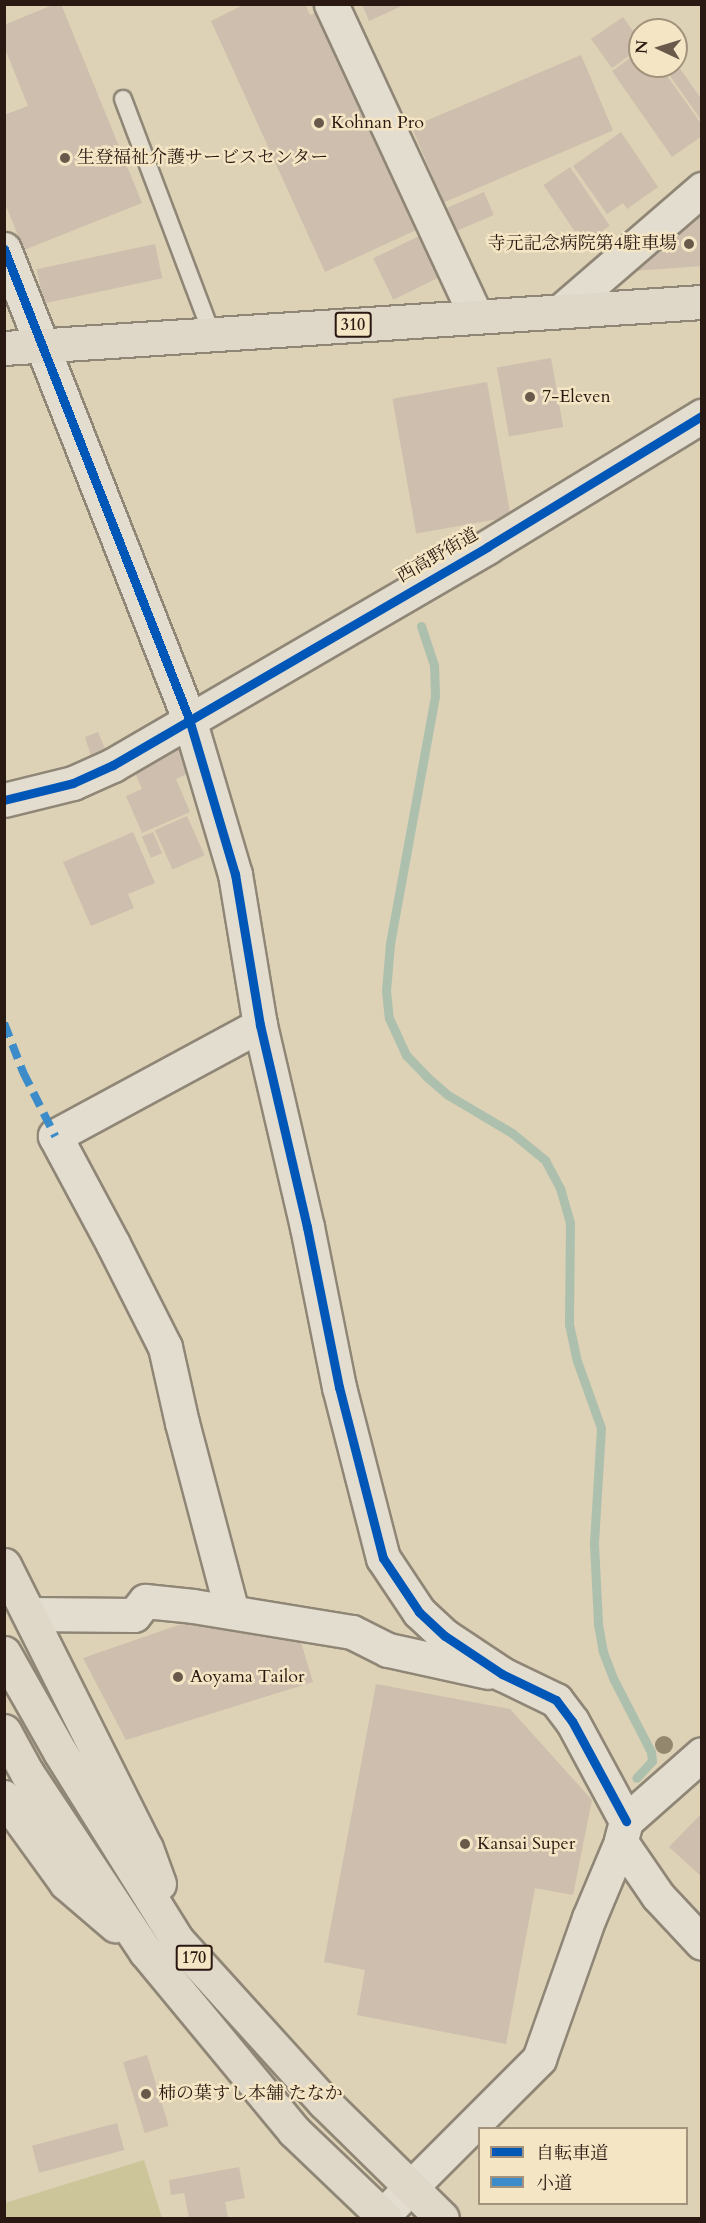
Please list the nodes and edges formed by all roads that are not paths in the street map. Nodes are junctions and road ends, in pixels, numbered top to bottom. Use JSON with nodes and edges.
{"nodes":[{"id":1,"x":331,"y":4,"type":"edge"},
{"id":2,"x":123,"y":99,"type":"dead end"},
{"id":3,"x":702,"y":189,"type":"edge"},
{"id":4,"x":4,"y":249,"type":"edge"},
{"id":5,"x":702,"y":302,"type":"edge"},
{"id":6,"x":562,"y":309,"type":"junction"},
{"id":7,"x":476,"y":316,"type":"junction"},
{"id":8,"x":212,"y":334,"type":"junction"},
{"id":9,"x":44,"y":345,"type":"junction"},
{"id":10,"x":4,"y":348,"type":"edge"},
{"id":11,"x":702,"y":416,"type":"edge"},
{"id":12,"x":189,"y":719,"type":"junction"},
{"id":13,"x":4,"y":800,"type":"edge"},
{"id":14,"x":260,"y":1025,"type":"junction"},
{"id":15,"x":4,"y":1565,"type":"edge"},
{"id":16,"x":232,"y":1612,"type":"junction"},
{"id":17,"x":29,"y":1614,"type":"junction"},
{"id":18,"x":4,"y":1653,"type":"edge"},
{"id":19,"x":501,"y":1674,"type":"junction"},
{"id":20,"x":4,"y":1731,"type":"edge"},
{"id":21,"x":702,"y":1754,"type":"edge"},
{"id":22,"x":4,"y":1797,"type":"edge"},
{"id":23,"x":624,"y":1832,"type":"junction"},
{"id":24,"x":177,"y":1940,"type":"junction"},
{"id":25,"x":702,"y":1943,"type":"edge"},
{"id":26,"x":146,"y":1952,"type":"junction"},
{"id":27,"x":411,"y":2189,"type":"junction"},
{"id":28,"x":383,"y":2218,"type":"edge"},
{"id":29,"x":442,"y":2218,"type":"edge"}],
"edges":[{"from":1,"to":7,"type":"street"},
{"from":2,"to":8,"type":"lane"},
{"from":3,"to":6,"type":"street"},
{"from":4,"to":9,"type":"street"},
{"from":5,"to":6,"type":"highway","number":"310"},
{"from":6,"to":7,"type":"highway","number":"310"},
{"from":7,"to":8,"type":"highway","number":"310"},
{"from":8,"to":9,"type":"highway","number":"310"},
{"from":9,"to":10,"type":"highway","number":"310"},
{"from":9,"to":12,"type":"street"},
{"from":11,"to":12,"type":"street","name":"西高野街道"},
{"from":12,"to":13,"type":"street","name":"西高野街道"},
{"from":12,"to":14,"type":"street"},
{"from":14,"to":16,"type":"street"},
{"from":14,"to":19,"type":"street"},
{"from":15,"to":17,"type":"highway"},
{"from":16,"to":17,"type":"street"},
{"from":16,"to":19,"type":"street"},
{"from":17,"to":24,"type":"highway"},
{"from":18,"to":24,"type":"highway","number":"170"},
{"from":19,"to":23,"type":"street"},
{"from":20,"to":26,"type":"highway","number":"170"},
{"from":21,"to":23,"type":"street"},
{"from":22,"to":26,"type":"highway"},
{"from":23,"to":25,"type":"street"},
{"from":23,"to":27,"type":"street"},
{"from":24,"to":27,"type":"highway","number":"170"},
{"from":26,"to":28,"type":"highway","number":"170"},
{"from":27,"to":28,"type":"street"},
{"from":27,"to":29,"type":"highway","number":"170"}]}
